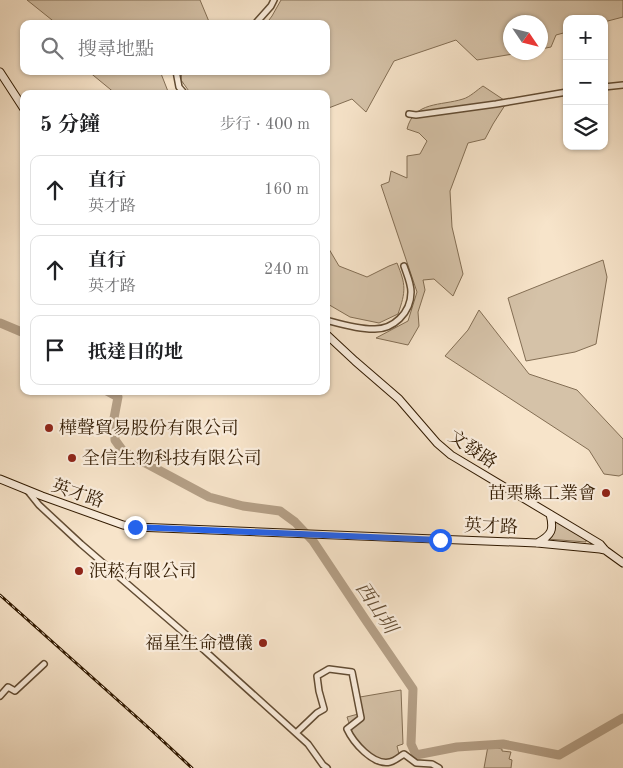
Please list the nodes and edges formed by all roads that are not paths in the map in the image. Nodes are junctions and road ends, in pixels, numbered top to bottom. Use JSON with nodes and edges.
{"nodes":[{"id":1,"x":274,"y":0,"type":"edge"},
{"id":2,"x":259,"y":20,"type":"edge"},
{"id":3,"x":0,"y":72,"type":"edge"},
{"id":4,"x":177,"y":75,"type":"edge"},
{"id":5,"x":623,"y":84,"type":"edge"},
{"id":6,"x":608,"y":86,"type":"edge"},
{"id":7,"x":181,"y":90,"type":"edge"},
{"id":8,"x":563,"y":93,"type":"edge"},
{"id":9,"x":20,"y":103,"type":"edge"},
{"id":10,"x":409,"y":114,"type":"dead end"},
{"id":11,"x":404,"y":266,"type":"dead end"},
{"id":12,"x":330,"y":321,"type":"edge"},
{"id":13,"x":330,"y":338,"type":"edge"},
{"id":14,"x":0,"y":479,"type":"edge"},
{"id":15,"x":26,"y":489,"type":"junction"},
{"id":16,"x":550,"y":514,"type":"junction"},
{"id":17,"x":537,"y":543,"type":"junction"},
{"id":18,"x":605,"y":550,"type":"junction"},
{"id":19,"x":623,"y":563,"type":"edge"},
{"id":20,"x":44,"y":664,"type":"dead end"},
{"id":21,"x":0,"y":696,"type":"edge"},
{"id":22,"x":296,"y":733,"type":"junction"},
{"id":23,"x":327,"y":768,"type":"edge"},
{"id":24,"x":439,"y":768,"type":"edge"}],
"edges":[{"from":1,"to":2,"type":"street"},
{"from":3,"to":9,"type":"street"},
{"from":4,"to":7,"type":"street"},
{"from":5,"to":6,"type":"street"},
{"from":8,"to":10,"type":"street"},
{"from":11,"to":12,"type":"street"},
{"from":13,"to":16,"type":"street","name":"文發路"},
{"from":14,"to":15,"type":"street","name":"英才路"},
{"from":15,"to":17,"type":"street","name":"英才路"},
{"from":15,"to":22,"type":"street"},
{"from":16,"to":17,"type":"street"},
{"from":16,"to":18,"type":"street","name":"文發路"},
{"from":17,"to":18,"type":"street","name":"英才路"},
{"from":18,"to":19,"type":"street","name":"文發路"},
{"from":20,"to":21,"type":"street"},
{"from":22,"to":23,"type":"street"},
{"from":22,"to":24,"type":"street"}]}
